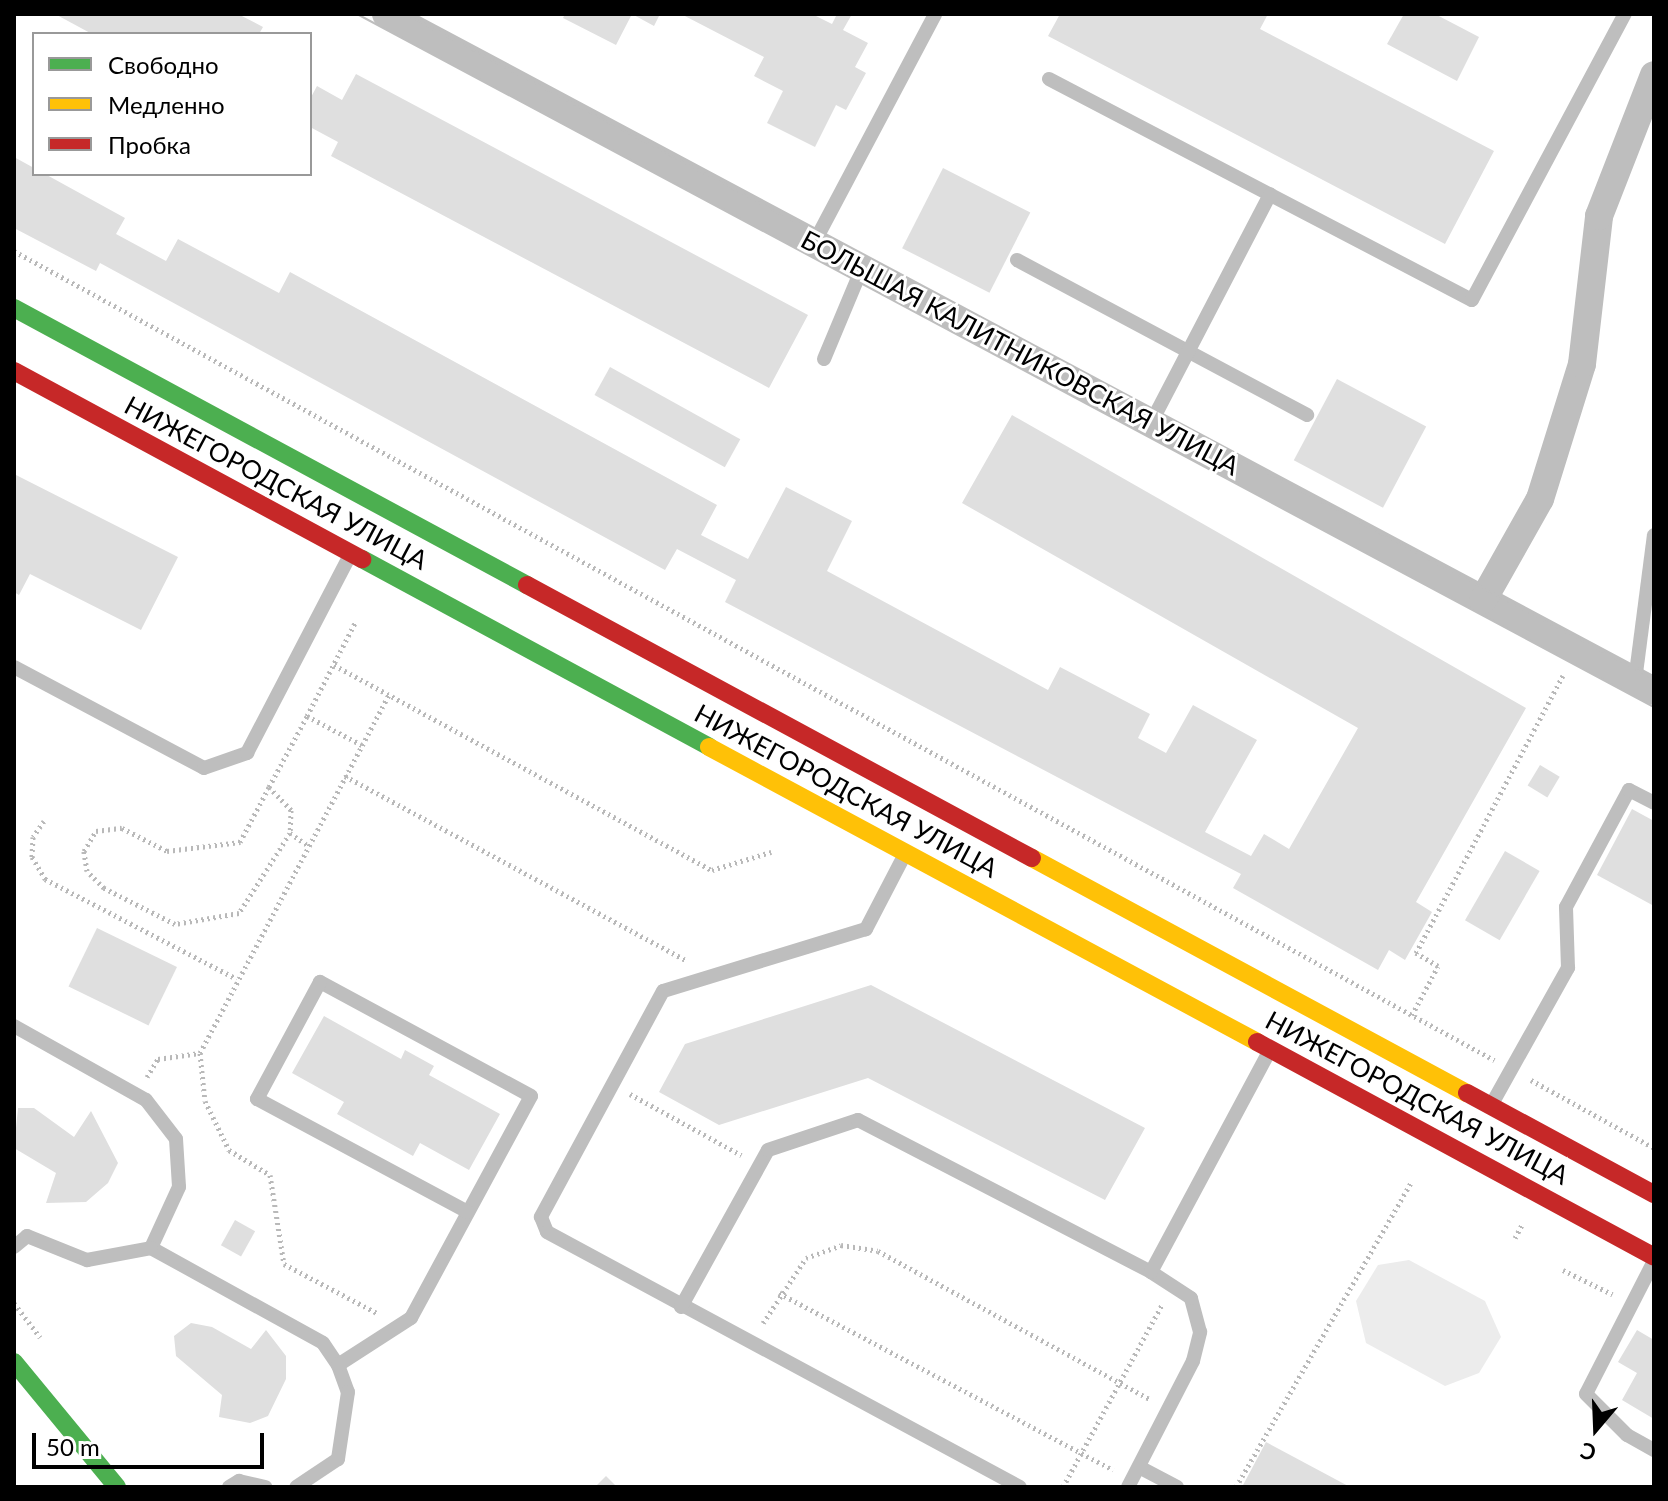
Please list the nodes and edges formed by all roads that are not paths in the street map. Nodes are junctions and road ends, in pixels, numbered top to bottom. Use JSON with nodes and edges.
{"nodes":[{"id":1,"x":386,"y":14,"type":"edge"},
{"id":2,"x":935,"y":14,"type":"edge"},
{"id":3,"x":1625,"y":14,"type":"edge"},
{"id":4,"x":1654,"y":75,"type":"edge"},
{"id":5,"x":1049,"y":79,"type":"dead end"},
{"id":6,"x":1270,"y":194,"type":"junction"},
{"id":7,"x":814,"y":243,"type":"junction"},
{"id":8,"x":1017,"y":260,"type":"dead end"},
{"id":9,"x":862,"y":268,"type":"junction"},
{"id":10,"x":14,"y":308,"type":"edge"},
{"id":11,"x":1187,"y":353,"type":"junction"},
{"id":12,"x":824,"y":359,"type":"dead end"},
{"id":13,"x":14,"y":371,"type":"edge"},
{"id":14,"x":1307,"y":415,"type":"dead end"},
{"id":15,"x":1151,"y":423,"type":"junction"},
{"id":16,"x":1654,"y":535,"type":"edge"},
{"id":17,"x":351,"y":553,"type":"junction"},
{"id":18,"x":1483,"y":600,"type":"junction"},
{"id":19,"x":14,"y":667,"type":"edge"},
{"id":20,"x":1644,"y":686,"type":"edge"},
{"id":21,"x":1654,"y":803,"type":"edge"},
{"id":22,"x":905,"y":854,"type":"junction"},
{"id":23,"x":14,"y":1026,"type":"edge"},
{"id":24,"x":1271,"y":1048,"type":"junction"},
{"id":25,"x":1491,"y":1104,"type":"junction"},
{"id":26,"x":1654,"y":1194,"type":"edge"},
{"id":27,"x":468,"y":1212,"type":"junction"},
{"id":28,"x":14,"y":1247,"type":"edge"},
{"id":29,"x":151,"y":1248,"type":"junction"},
{"id":30,"x":1654,"y":1259,"type":"edge"},
{"id":31,"x":1151,"y":1272,"type":"junction"},
{"id":32,"x":681,"y":1307,"type":"junction"},
{"id":33,"x":338,"y":1365,"type":"junction"},
{"id":34,"x":16,"y":1366,"type":"edge"},
{"id":35,"x":1654,"y":1450,"type":"edge"},
{"id":36,"x":1133,"y":1478,"type":"edge"},
{"id":37,"x":117,"y":1487,"type":"edge"},
{"id":38,"x":229,"y":1487,"type":"edge"},
{"id":39,"x":265,"y":1487,"type":"edge"},
{"id":40,"x":296,"y":1487,"type":"edge"},
{"id":41,"x":1020,"y":1487,"type":"edge"},
{"id":42,"x":1177,"y":1487,"type":"edge"}],
"edges":[{"from":1,"to":7,"type":"street","name":"БОЛЬШАЯ КАЛИТНИКОВСКАЯ УЛИЦА"},
{"from":2,"to":7,"type":"lane"},
{"from":3,"to":6,"type":"lane"},
{"from":4,"to":18,"type":"street"},
{"from":5,"to":6,"type":"lane"},
{"from":6,"to":11,"type":"lane"},
{"from":7,"to":9,"type":"street","name":"БОЛЬШАЯ КАЛИТНИКОВСКАЯ УЛИЦА"},
{"from":8,"to":11,"type":"lane"},
{"from":9,"to":12,"type":"lane"},
{"from":9,"to":15,"type":"street","name":"БОЛЬШАЯ КАЛИТНИКОВСКАЯ УЛИЦА"},
{"from":10,"to":25,"type":"main road","name":"НИЖЕГОРОДСКАЯ УЛИЦА"},
{"from":11,"to":14,"type":"lane"},
{"from":11,"to":15,"type":"lane"},
{"from":13,"to":17,"type":"main road","name":"НИЖЕГОРОДСКАЯ УЛИЦА"},
{"from":15,"to":18,"type":"street","name":"БОЛЬШАЯ КАЛИТНИКОВСКАЯ УЛИЦА"},
{"from":16,"to":20,"type":"lane"},
{"from":17,"to":19,"type":"lane"},
{"from":17,"to":22,"type":"main road","name":"НИЖЕГОРОДСКАЯ УЛИЦА"},
{"from":18,"to":20,"type":"street","name":"БОЛЬШАЯ КАЛИТНИКОВСКАЯ УЛИЦА"},
{"from":21,"to":25,"type":"lane"},
{"from":22,"to":24,"type":"main road","name":"НИЖЕГОРОДСКАЯ УЛИЦА"},
{"from":22,"to":32,"type":"lane"},
{"from":23,"to":29,"type":"lane"},
{"from":24,"to":30,"type":"main road","name":"НИЖЕГОРОДСКАЯ УЛИЦА"},
{"from":24,"to":31,"type":"lane"},
{"from":25,"to":26,"type":"main road","name":"НИЖЕГОРОДСКАЯ УЛИЦА"},
{"from":27,"to":27,"type":"lane"},
{"from":27,"to":33,"type":"lane"},
{"from":28,"to":29,"type":"lane"},
{"from":29,"to":33,"type":"lane"},
{"from":30,"to":35,"type":"lane"},
{"from":31,"to":32,"type":"lane"},
{"from":31,"to":36,"type":"lane"},
{"from":32,"to":41,"type":"lane"},
{"from":33,"to":40,"type":"lane"},
{"from":34,"to":37,"type":"main road"},
{"from":36,"to":42,"type":"lane"},
{"from":38,"to":39,"type":"lane"}]}
